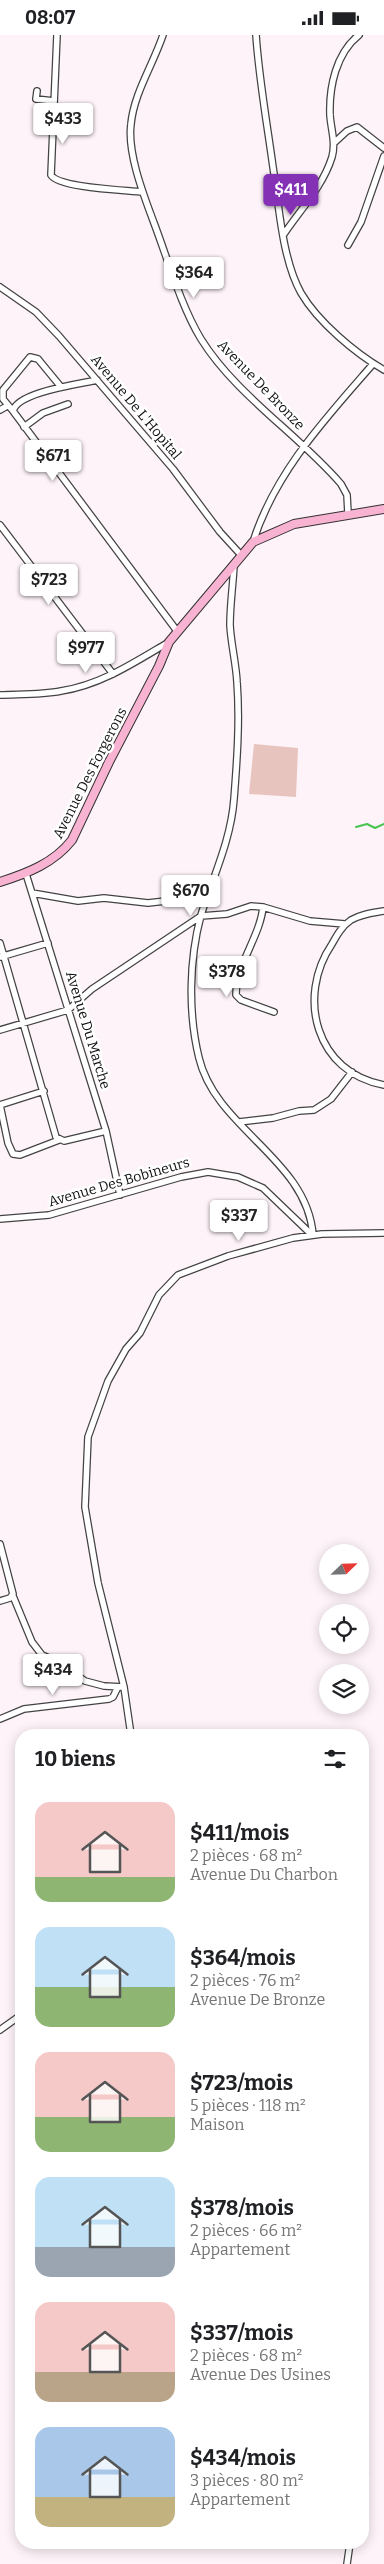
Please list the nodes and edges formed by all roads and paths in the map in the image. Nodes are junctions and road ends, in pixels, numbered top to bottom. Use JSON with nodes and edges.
{"nodes":[{"id":1,"x":57,"y":35,"type":"edge"},
{"id":2,"x":163,"y":35,"type":"edge"},
{"id":3,"x":256,"y":35,"type":"edge"},
{"id":4,"x":359,"y":35,"type":"edge"},
{"id":5,"x":36,"y":91,"type":"dead end"},
{"id":6,"x":54,"y":101,"type":"junction"},
{"id":7,"x":335,"y":142,"type":"junction"},
{"id":8,"x":384,"y":148,"type":"edge"},
{"id":9,"x":384,"y":156,"type":"edge"},
{"id":10,"x":142,"y":192,"type":"junction"},
{"id":11,"x":284,"y":234,"type":"junction"},
{"id":12,"x":348,"y":245,"type":"dead end"},
{"id":13,"x":0,"y":287,"type":"edge"},
{"id":14,"x":373,"y":363,"type":"junction"},
{"id":15,"x":384,"y":370,"type":"edge"},
{"id":16,"x":97,"y":381,"type":"junction"},
{"id":17,"x":61,"y":387,"type":"junction"},
{"id":18,"x":68,"y":404,"type":"dead end"},
{"id":19,"x":7,"y":406,"type":"junction"},
{"id":20,"x":0,"y":410,"type":"edge"},
{"id":21,"x":13,"y":411,"type":"junction"},
{"id":22,"x":24,"y":427,"type":"junction"},
{"id":23,"x":303,"y":447,"type":"junction"},
{"id":24,"x":384,"y":509,"type":"edge"},
{"id":25,"x":348,"y":513,"type":"junction"},
{"id":26,"x":0,"y":525,"type":"edge"},
{"id":27,"x":254,"y":541,"type":"junction"},
{"id":28,"x":241,"y":555,"type":"junction"},
{"id":29,"x":234,"y":564,"type":"junction"},
{"id":30,"x":177,"y":631,"type":"junction"},
{"id":31,"x":169,"y":642,"type":"junction"},
{"id":32,"x":113,"y":674,"type":"junction"},
{"id":33,"x":0,"y":695,"type":"edge"},
{"id":34,"x":26,"y":873,"type":"junction"},
{"id":35,"x":0,"y":882,"type":"edge"},
{"id":36,"x":32,"y":893,"type":"junction"},
{"id":37,"x":206,"y":901,"type":"junction"},
{"id":38,"x":263,"y":907,"type":"junction"},
{"id":39,"x":384,"y":911,"type":"edge"},
{"id":40,"x":201,"y":916,"type":"junction"},
{"id":41,"x":345,"y":924,"type":"junction"},
{"id":42,"x":0,"y":943,"type":"edge"},
{"id":43,"x":48,"y":943,"type":"junction"},
{"id":44,"x":2,"y":956,"type":"edge"},
{"id":45,"x":68,"y":1010,"type":"junction"},
{"id":46,"x":274,"y":1012,"type":"dead end"},
{"id":47,"x":24,"y":1023,"type":"junction"},
{"id":48,"x":0,"y":1031,"type":"edge"},
{"id":49,"x":352,"y":1072,"type":"junction"},
{"id":50,"x":384,"y":1085,"type":"edge"},
{"id":51,"x":44,"y":1091,"type":"junction"},
{"id":52,"x":0,"y":1105,"type":"edge"},
{"id":53,"x":239,"y":1122,"type":"junction"},
{"id":54,"x":106,"y":1131,"type":"junction"},
{"id":55,"x":59,"y":1140,"type":"junction"},
{"id":56,"x":120,"y":1195,"type":"junction"},
{"id":57,"x":0,"y":1219,"type":"edge"},
{"id":58,"x":384,"y":1233,"type":"edge"},
{"id":59,"x":312,"y":1235,"type":"junction"},
{"id":60,"x":0,"y":1544,"type":"edge"},
{"id":61,"x":12,"y":1596,"type":"junction"},
{"id":62,"x":0,"y":1601,"type":"edge"},
{"id":63,"x":121,"y":1687,"type":"junction"},
{"id":64,"x":0,"y":1719,"type":"edge"},
{"id":65,"x":130,"y":1729,"type":"edge"},
{"id":66,"x":15,"y":2019,"type":"edge"},
{"id":67,"x":0,"y":2030,"type":"edge"},
{"id":68,"x":349,"y":2549,"type":"edge"},
{"id":69,"x":347,"y":2564,"type":"edge"}],
"edges":[{"from":1,"to":6,"type":"street"},
{"from":2,"to":10,"type":"street","name":"Avenue De Bronze"},
{"from":3,"to":11,"type":"street"},
{"from":4,"to":7,"type":"street"},
{"from":5,"to":6,"type":"street"},
{"from":6,"to":10,"type":"street"},
{"from":7,"to":8,"type":"street"},
{"from":7,"to":11,"type":"street"},
{"from":9,"to":12,"type":"street"},
{"from":10,"to":23,"type":"street","name":"Avenue De Bronze"},
{"from":11,"to":14,"type":"street"},
{"from":13,"to":16,"type":"street","name":"Avenue De L'Hopital"},
{"from":14,"to":15,"type":"street"},
{"from":14,"to":23,"type":"street"},
{"from":16,"to":17,"type":"street"},
{"from":16,"to":28,"type":"street","name":"Avenue De L'Hopital"},
{"from":17,"to":19,"type":"street"},
{"from":17,"to":21,"type":"street"},
{"from":18,"to":22,"type":"street"},
{"from":19,"to":20,"type":"street"},
{"from":19,"to":21,"type":"street"},
{"from":21,"to":22,"type":"street"},
{"from":22,"to":30,"type":"street"},
{"from":23,"to":25,"type":"street","name":"Avenue De Bronze"},
{"from":23,"to":27,"type":"street"},
{"from":24,"to":25,"type":"street"},
{"from":25,"to":27,"type":"street"},
{"from":26,"to":32,"type":"street"},
{"from":27,"to":28,"type":"street","name":"Avenue Des Forgerons"},
{"from":28,"to":29,"type":"street","name":"Avenue Des Forgerons"},
{"from":29,"to":30,"type":"street","name":"Avenue Des Forgerons"},
{"from":29,"to":37,"type":"street"},
{"from":30,"to":31,"type":"street","name":"Avenue Des Forgerons"},
{"from":31,"to":32,"type":"street"},
{"from":31,"to":34,"type":"street","name":"Avenue Des Forgerons"},
{"from":32,"to":33,"type":"street"},
{"from":34,"to":35,"type":"street","name":"Avenue Des Forgerons"},
{"from":34,"to":36,"type":"street","name":"Avenue Du Marche"},
{"from":36,"to":37,"type":"street"},
{"from":36,"to":43,"type":"street","name":"Avenue Du Marche"},
{"from":37,"to":40,"type":"street"},
{"from":38,"to":40,"type":"street"},
{"from":38,"to":41,"type":"street"},
{"from":38,"to":46,"type":"street"},
{"from":39,"to":41,"type":"street"},
{"from":40,"to":45,"type":"street"},
{"from":40,"to":53,"type":"street"},
{"from":41,"to":49,"type":"street"},
{"from":42,"to":44,"type":"street"},
{"from":43,"to":44,"type":"street"},
{"from":43,"to":45,"type":"street","name":"Avenue Du Marche"},
{"from":44,"to":47,"type":"street"},
{"from":45,"to":47,"type":"street"},
{"from":45,"to":54,"type":"street","name":"Avenue Du Marche"},
{"from":47,"to":48,"type":"street"},
{"from":47,"to":51,"type":"street"},
{"from":49,"to":50,"type":"street"},
{"from":49,"to":53,"type":"street"},
{"from":51,"to":52,"type":"street"},
{"from":51,"to":55,"type":"street"},
{"from":52,"to":55,"type":"street"},
{"from":53,"to":59,"type":"street"},
{"from":54,"to":55,"type":"street"},
{"from":54,"to":56,"type":"street","name":"Avenue Du Marche"},
{"from":56,"to":57,"type":"street","name":"Avenue Des Bobineurs"},
{"from":56,"to":59,"type":"street","name":"Avenue Des Bobineurs"},
{"from":58,"to":59,"type":"street"},
{"from":59,"to":63,"type":"street"},
{"from":60,"to":61,"type":"street"},
{"from":61,"to":62,"type":"street"},
{"from":61,"to":63,"type":"street"},
{"from":63,"to":64,"type":"street"},
{"from":63,"to":65,"type":"street"},
{"from":66,"to":67,"type":"street"},
{"from":68,"to":69,"type":"street"}]}
